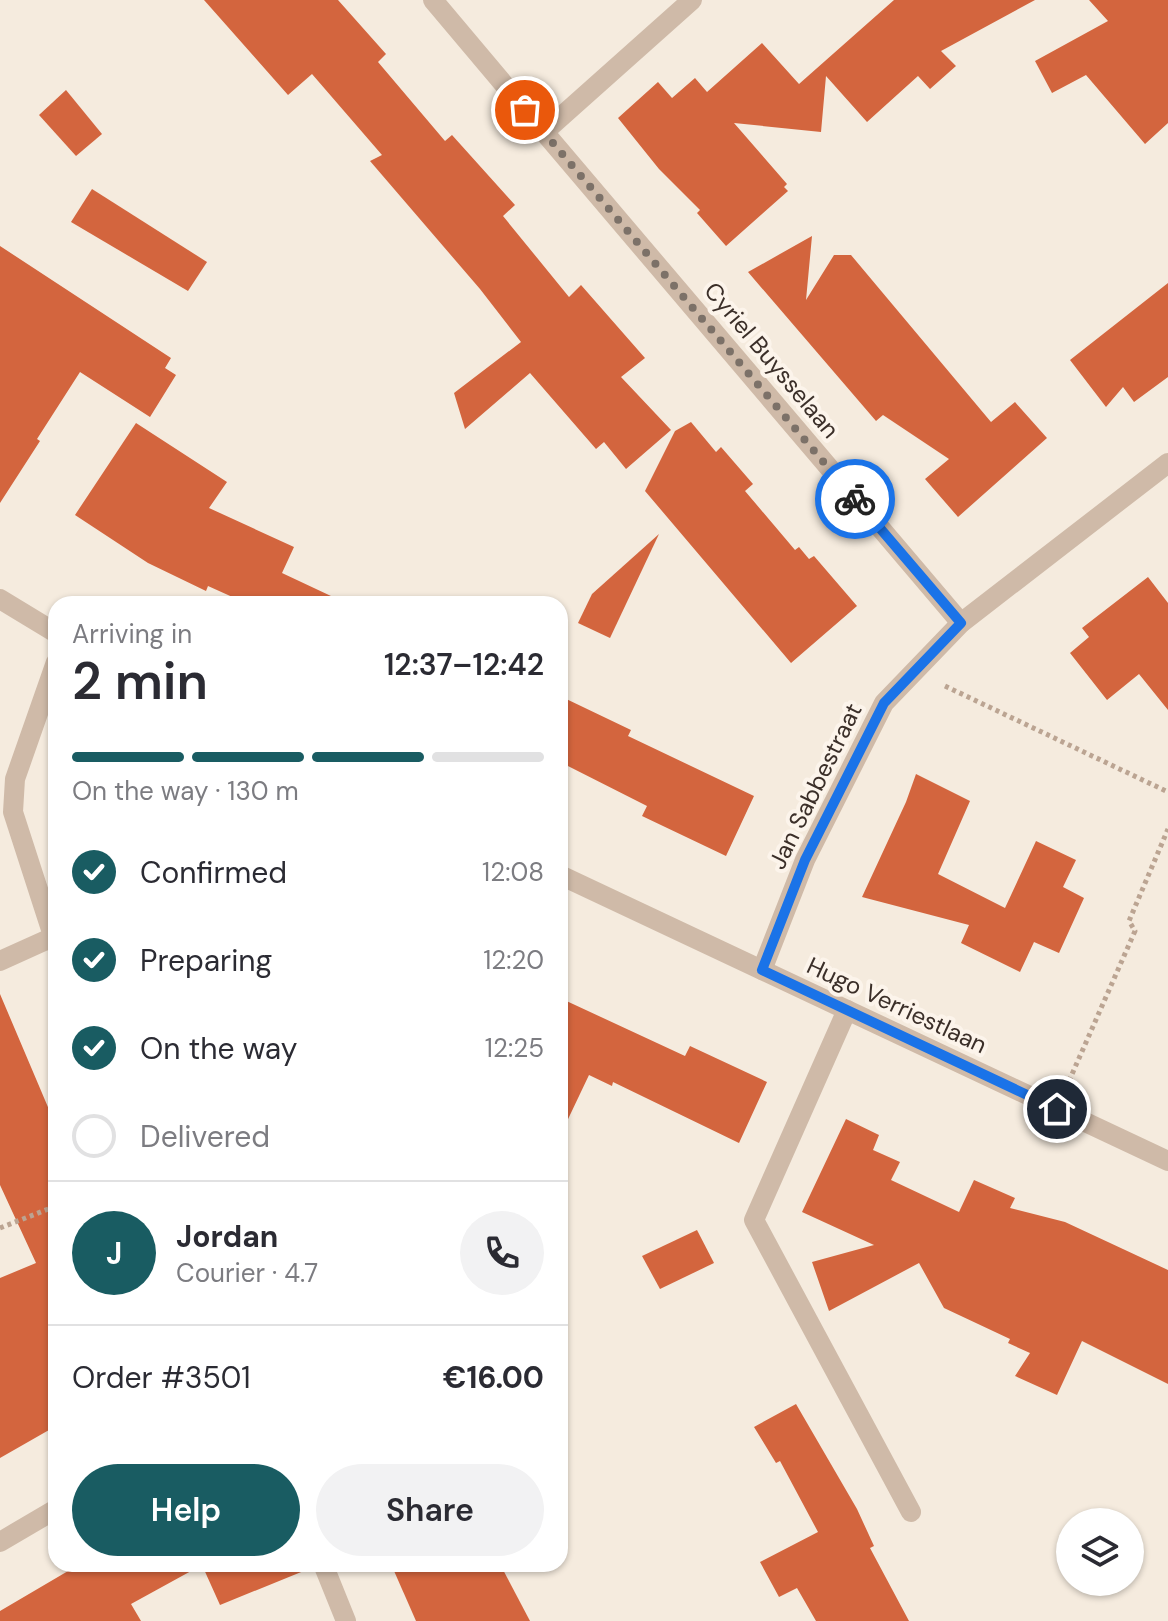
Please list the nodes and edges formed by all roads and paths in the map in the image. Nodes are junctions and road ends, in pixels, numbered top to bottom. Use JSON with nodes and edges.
{"nodes":[{"id":1,"x":433,"y":0,"type":"edge"},
{"id":2,"x":692,"y":0,"type":"edge"},
{"id":3,"x":544,"y":132,"type":"junction"},
{"id":4,"x":1168,"y":463,"type":"edge"},
{"id":5,"x":0,"y":599,"type":"edge"},
{"id":6,"x":961,"y":623,"type":"junction"},
{"id":7,"x":48,"y":628,"type":"edge"},
{"id":8,"x":914,"y":672,"type":"junction"},
{"id":9,"x":48,"y":685,"type":"edge"},
{"id":10,"x":1168,"y":792,"type":"edge"},
{"id":11,"x":1168,"y":829,"type":"edge"},
{"id":12,"x":568,"y":879,"type":"edge"},
{"id":13,"x":48,"y":922,"type":"edge"},
{"id":14,"x":48,"y":943,"type":"edge"},
{"id":15,"x":0,"y":961,"type":"edge"},
{"id":16,"x":762,"y":970,"type":"junction"},
{"id":17,"x":847,"y":1010,"type":"junction"},
{"id":18,"x":1057,"y":1109,"type":"junction"},
{"id":19,"x":1168,"y":1161,"type":"edge"},
{"id":20,"x":48,"y":1209,"type":"edge"},
{"id":21,"x":0,"y":1228,"type":"edge"},
{"id":22,"x":911,"y":1512,"type":"dead end"},
{"id":23,"x":48,"y":1514,"type":"edge"},
{"id":24,"x":0,"y":1542,"type":"edge"},
{"id":25,"x":326,"y":1572,"type":"edge"},
{"id":26,"x":346,"y":1621,"type":"edge"}],
"edges":[{"from":1,"to":3,"type":"street","name":"Cyriel Buysselaan"},
{"from":2,"to":3,"type":"street"},
{"from":3,"to":6,"type":"street","name":"Cyriel Buysselaan"},
{"from":4,"to":6,"type":"street","name":"Jan Sabbestraat"},
{"from":5,"to":7,"type":"street"},
{"from":6,"to":8,"type":"street","name":"Jan Sabbestraat"},
{"from":8,"to":10,"type":"path"},
{"from":8,"to":16,"type":"street","name":"Jan Sabbestraat"},
{"from":9,"to":13,"type":"street"},
{"from":11,"to":18,"type":"path"},
{"from":12,"to":16,"type":"street","name":"Hugo Verriestlaan"},
{"from":14,"to":15,"type":"street"},
{"from":16,"to":17,"type":"street","name":"Hugo Verriestlaan"},
{"from":17,"to":18,"type":"street","name":"Hugo Verriestlaan"},
{"from":17,"to":22,"type":"street"},
{"from":18,"to":19,"type":"street","name":"Hugo Verriestlaan"},
{"from":20,"to":21,"type":"path"},
{"from":23,"to":24,"type":"street"},
{"from":25,"to":26,"type":"street"}]}
